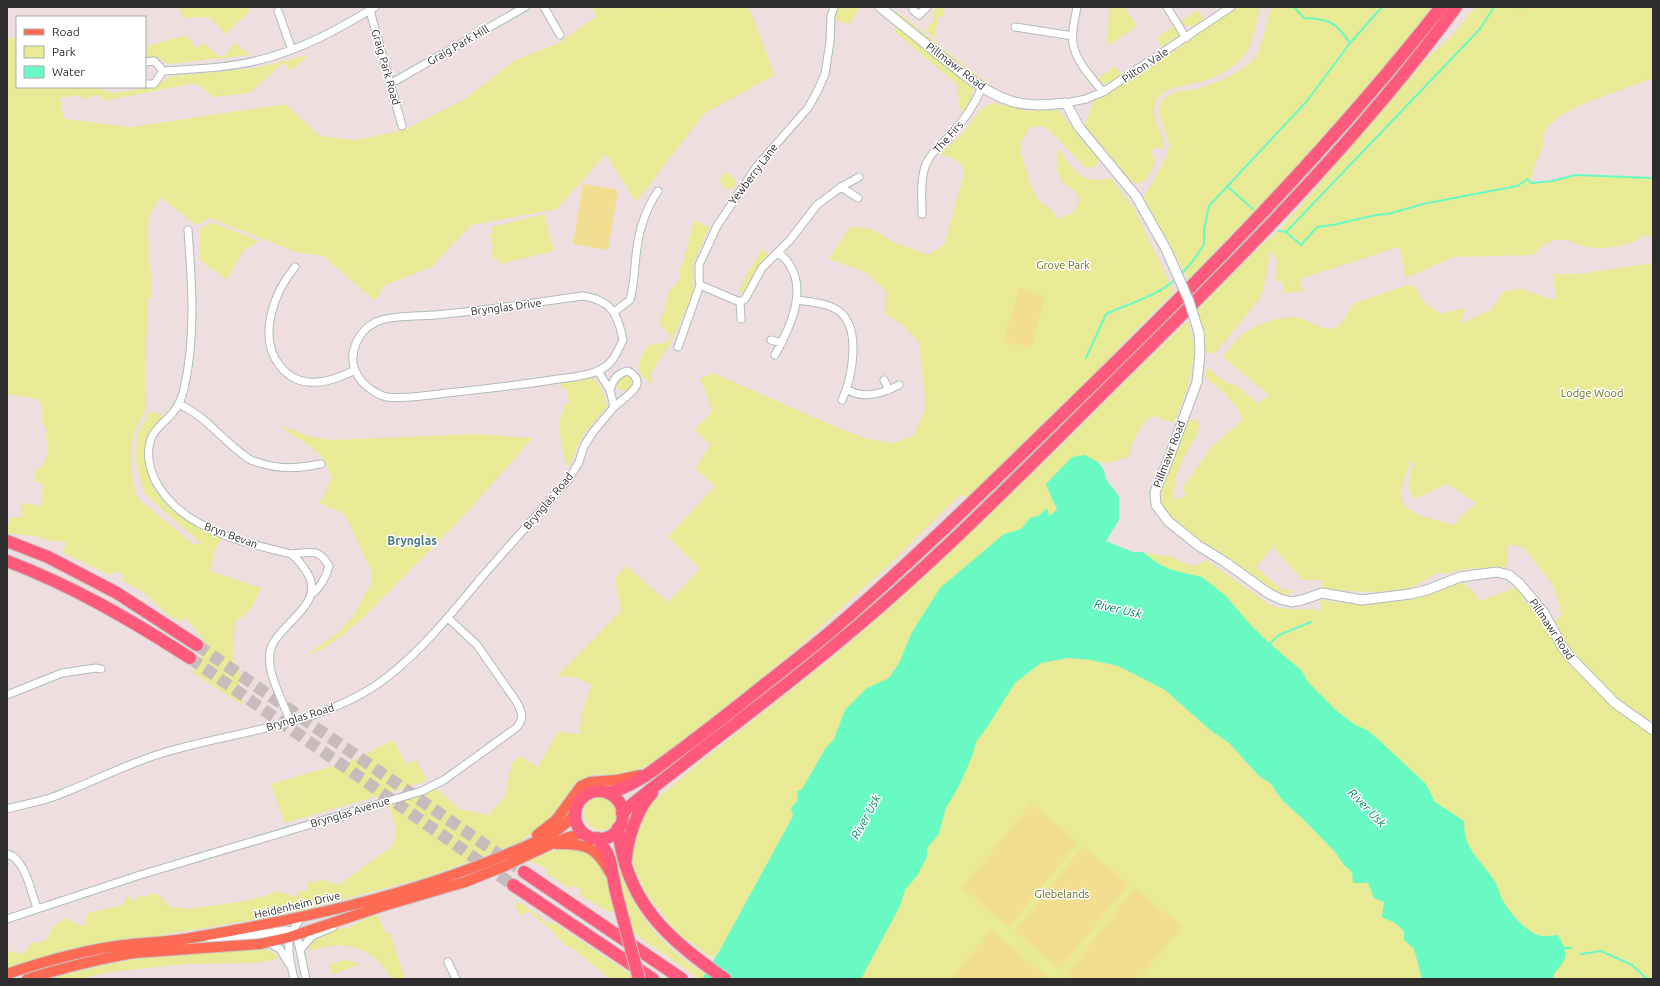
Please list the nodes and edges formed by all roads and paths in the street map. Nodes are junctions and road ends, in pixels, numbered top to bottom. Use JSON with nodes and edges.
{"nodes":[{"id":1,"x":524,"y":7,"type":"edge"},
{"id":2,"x":544,"y":7,"type":"edge"},
{"id":3,"x":834,"y":7,"type":"edge"},
{"id":4,"x":880,"y":7,"type":"edge"},
{"id":5,"x":927,"y":7,"type":"edge"},
{"id":6,"x":1077,"y":7,"type":"edge"},
{"id":7,"x":1166,"y":7,"type":"edge"},
{"id":8,"x":1231,"y":7,"type":"edge"},
{"id":9,"x":1441,"y":7,"type":"edge"},
{"id":10,"x":1456,"y":7,"type":"edge"},
{"id":11,"x":371,"y":8,"type":"edge"},
{"id":12,"x":913,"y":10,"type":"dead end"},
{"id":13,"x":278,"y":11,"type":"dead end"},
{"id":14,"x":1015,"y":27,"type":"dead end"},
{"id":15,"x":560,"y":36,"type":"dead end"},
{"id":16,"x":1073,"y":36,"type":"junction"},
{"id":17,"x":1186,"y":38,"type":"junction"},
{"id":18,"x":292,"y":50,"type":"junction"},
{"id":19,"x":146,"y":62,"type":"edge"},
{"id":20,"x":162,"y":71,"type":"junction"},
{"id":21,"x":146,"y":84,"type":"edge"},
{"id":22,"x":390,"y":84,"type":"junction"},
{"id":23,"x":982,"y":86,"type":"junction"},
{"id":24,"x":1103,"y":92,"type":"junction"},
{"id":25,"x":1066,"y":103,"type":"junction"},
{"id":26,"x":402,"y":126,"type":"dead end"},
{"id":27,"x":859,"y":177,"type":"dead end"},
{"id":28,"x":841,"y":187,"type":"junction"},
{"id":29,"x":658,"y":191,"type":"dead end"},
{"id":30,"x":858,"y":198,"type":"dead end"},
{"id":31,"x":922,"y":214,"type":"dead end"},
{"id":32,"x":188,"y":230,"type":"dead end"},
{"id":33,"x":778,"y":253,"type":"junction"},
{"id":34,"x":295,"y":267,"type":"dead end"},
{"id":35,"x":700,"y":285,"type":"junction"},
{"id":36,"x":797,"y":300,"type":"junction"},
{"id":37,"x":740,"y":302,"type":"junction"},
{"id":38,"x":614,"y":312,"type":"junction"},
{"id":39,"x":740,"y":319,"type":"dead end"},
{"id":40,"x":771,"y":340,"type":"dead end"},
{"id":41,"x":782,"y":343,"type":"junction"},
{"id":42,"x":678,"y":347,"type":"dead end"},
{"id":43,"x":775,"y":354,"type":"dead end"},
{"id":44,"x":355,"y":370,"type":"junction"},
{"id":45,"x":598,"y":371,"type":"junction"},
{"id":46,"x":884,"y":380,"type":"dead end"},
{"id":47,"x":899,"y":385,"type":"dead end"},
{"id":48,"x":847,"y":389,"type":"junction"},
{"id":49,"x":610,"y":390,"type":"junction"},
{"id":50,"x":889,"y":390,"type":"junction"},
{"id":51,"x":842,"y":400,"type":"dead end"},
{"id":52,"x":179,"y":404,"type":"junction"},
{"id":53,"x":614,"y":407,"type":"junction"},
{"id":54,"x":321,"y":464,"type":"dead end"},
{"id":55,"x":8,"y":548,"type":"edge"},
{"id":56,"x":291,"y":554,"type":"junction"},
{"id":57,"x":7,"y":569,"type":"edge"},
{"id":58,"x":311,"y":595,"type":"junction"},
{"id":59,"x":86,"y":596,"type":"junction"},
{"id":60,"x":448,"y":618,"type":"junction"},
{"id":61,"x":198,"y":645,"type":"tunnel mouth"},
{"id":62,"x":190,"y":658,"type":"tunnel mouth"},
{"id":63,"x":101,"y":669,"type":"dead end"},
{"id":64,"x":7,"y":695,"type":"edge"},
{"id":65,"x":290,"y":721,"type":"junction"},
{"id":66,"x":1653,"y":730,"type":"edge"},
{"id":67,"x":654,"y":770,"type":"junction"},
{"id":68,"x":668,"y":776,"type":"junction"},
{"id":69,"x":608,"y":793,"type":"junction"},
{"id":70,"x":7,"y":808,"type":"edge"},
{"id":71,"x":575,"y":812,"type":"junction"},
{"id":72,"x":622,"y":813,"type":"junction"},
{"id":73,"x":618,"y":828,"type":"junction"},
{"id":74,"x":584,"y":833,"type":"junction"},
{"id":75,"x":596,"y":838,"type":"junction"},
{"id":76,"x":549,"y":845,"type":"junction"},
{"id":77,"x":520,"y":849,"type":"junction"},
{"id":78,"x":7,"y":854,"type":"edge"},
{"id":79,"x":626,"y":867,"type":"junction"},
{"id":80,"x":524,"y":872,"type":"tunnel mouth"},
{"id":81,"x":513,"y":885,"type":"tunnel mouth"},
{"id":82,"x":615,"y":887,"type":"junction"},
{"id":83,"x":37,"y":908,"type":"junction"},
{"id":84,"x":366,"y":912,"type":"junction"},
{"id":85,"x":303,"y":916,"type":"junction"},
{"id":86,"x":7,"y":919,"type":"edge"},
{"id":87,"x":292,"y":934,"type":"junction"},
{"id":88,"x":187,"y":939,"type":"junction"},
{"id":89,"x":268,"y":942,"type":"junction"},
{"id":90,"x":300,"y":953,"type":"junction"},
{"id":91,"x":288,"y":956,"type":"junction"},
{"id":92,"x":448,"y":962,"type":"dead end"},
{"id":93,"x":11,"y":973,"type":"edge"},
{"id":94,"x":293,"y":976,"type":"edge"},
{"id":95,"x":646,"y":977,"type":"edge"},
{"id":96,"x":305,"y":978,"type":"edge"},
{"id":97,"x":27,"y":979,"type":"edge"},
{"id":98,"x":456,"y":979,"type":"edge"},
{"id":99,"x":682,"y":979,"type":"edge"},
{"id":100,"x":725,"y":979,"type":"edge"}],
"edges":[{"from":1,"to":22,"type":"street","name":"Graig Park Hill"},
{"from":2,"to":15,"type":"street"},
{"from":3,"to":35,"type":"street","name":"Yewberry Lane"},
{"from":4,"to":23,"type":"street","name":"Pillmawr Road"},
{"from":5,"to":12,"type":"street"},
{"from":6,"to":16,"type":"street"},
{"from":7,"to":17,"type":"street"},
{"from":8,"to":17,"type":"street","name":"Pilton Vale"},
{"from":9,"to":67,"type":"highway"},
{"from":10,"to":68,"type":"highway"},
{"from":11,"to":18,"type":"street"},
{"from":11,"to":22,"type":"street","name":"Graig Park Road"},
{"from":13,"to":18,"type":"street"},
{"from":14,"to":16,"type":"street"},
{"from":16,"to":24,"type":"street"},
{"from":17,"to":24,"type":"street","name":"Pilton Vale"},
{"from":18,"to":20,"type":"street"},
{"from":19,"to":20,"type":"street"},
{"from":20,"to":21,"type":"street"},
{"from":22,"to":26,"type":"street","name":"Graig Park Road"},
{"from":23,"to":25,"type":"street","name":"Pillmawr Road"},
{"from":23,"to":31,"type":"street","name":"The Firs"},
{"from":24,"to":25,"type":"street","name":"Pilton Vale"},
{"from":25,"to":66,"type":"street","name":"Pillmawr Road","bridge":true},
{"from":27,"to":28,"type":"street"},
{"from":28,"to":30,"type":"street"},
{"from":28,"to":33,"type":"street"},
{"from":29,"to":38,"type":"street"},
{"from":32,"to":52,"type":"street","name":"Bryn Bevan"},
{"from":33,"to":36,"type":"street"},
{"from":33,"to":37,"type":"street"},
{"from":34,"to":44,"type":"street"},
{"from":35,"to":37,"type":"street"},
{"from":35,"to":42,"type":"street","name":"Yewberry Lane"},
{"from":36,"to":41,"type":"street"},
{"from":36,"to":48,"type":"street"},
{"from":37,"to":39,"type":"street"},
{"from":38,"to":44,"type":"street","name":"Brynglas Drive"},
{"from":38,"to":45,"type":"street"},
{"from":40,"to":41,"type":"street"},
{"from":41,"to":43,"type":"street"},
{"from":44,"to":45,"type":"street"},
{"from":45,"to":49,"type":"street"},
{"from":46,"to":50,"type":"street"},
{"from":47,"to":50,"type":"street"},
{"from":48,"to":50,"type":"street"},
{"from":48,"to":51,"type":"street"},
{"from":49,"to":53,"type":"street"},
{"from":49,"to":53,"type":"street","name":"Brynglas Road"},
{"from":52,"to":54,"type":"street"},
{"from":52,"to":56,"type":"street","name":"Bryn Bevan"},
{"from":53,"to":60,"type":"street","name":"Brynglas Road"},
{"from":55,"to":59,"type":"highway"},
{"from":55,"to":61,"type":"highway"},
{"from":56,"to":58,"type":"street"},
{"from":56,"to":58,"type":"street","name":"Bryn Bevan"},
{"from":57,"to":59,"type":"highway"},
{"from":58,"to":65,"type":"street","name":"Bryn Bevan"},
{"from":59,"to":62,"type":"highway"},
{"from":60,"to":65,"type":"street","name":"Brynglas Road"},
{"from":60,"to":83,"type":"street","name":"Brynglas Avenue"},
{"from":63,"to":64,"type":"street"},
{"from":65,"to":70,"type":"street","name":"Brynglas Road"},
{"from":67,"to":69,"type":"highway"},
{"from":67,"to":77,"type":"main road"},
{"from":68,"to":72,"type":"highway"},
{"from":68,"to":79,"type":"highway"},
{"from":69,"to":71,"type":"highway"},
{"from":69,"to":72,"type":"highway"},
{"from":71,"to":74,"type":"highway"},
{"from":71,"to":77,"type":"main road","name":"Heidenheim Drive"},
{"from":72,"to":73,"type":"highway"},
{"from":73,"to":75,"type":"highway"},
{"from":73,"to":79,"type":"highway"},
{"from":74,"to":75,"type":"highway"},
{"from":74,"to":76,"type":"main road"},
{"from":75,"to":82,"type":"highway"},
{"from":76,"to":82,"type":"main road"},
{"from":76,"to":84,"type":"main road"},
{"from":77,"to":85,"type":"main road","name":"Heidenheim Drive"},
{"from":78,"to":83,"type":"street"},
{"from":79,"to":100,"type":"highway"},
{"from":80,"to":99,"type":"highway"},
{"from":81,"to":95,"type":"highway"},
{"from":82,"to":95,"type":"highway","bridge":true},
{"from":83,"to":86,"type":"street","name":"Brynglas Avenue"},
{"from":84,"to":87,"type":"main road"},
{"from":84,"to":90,"type":"street"},
{"from":85,"to":87,"type":"street"},
{"from":85,"to":88,"type":"main road","name":"Heidenheim Drive"},
{"from":87,"to":88,"type":"street"},
{"from":87,"to":89,"type":"main road"},
{"from":87,"to":90,"type":"street"},
{"from":87,"to":91,"type":"street"},
{"from":88,"to":93,"type":"main road","name":"Heidenheim Drive"},
{"from":89,"to":91,"type":"street"},
{"from":89,"to":97,"type":"main road"},
{"from":90,"to":96,"type":"street"},
{"from":91,"to":94,"type":"street"},
{"from":92,"to":98,"type":"street"}]}
